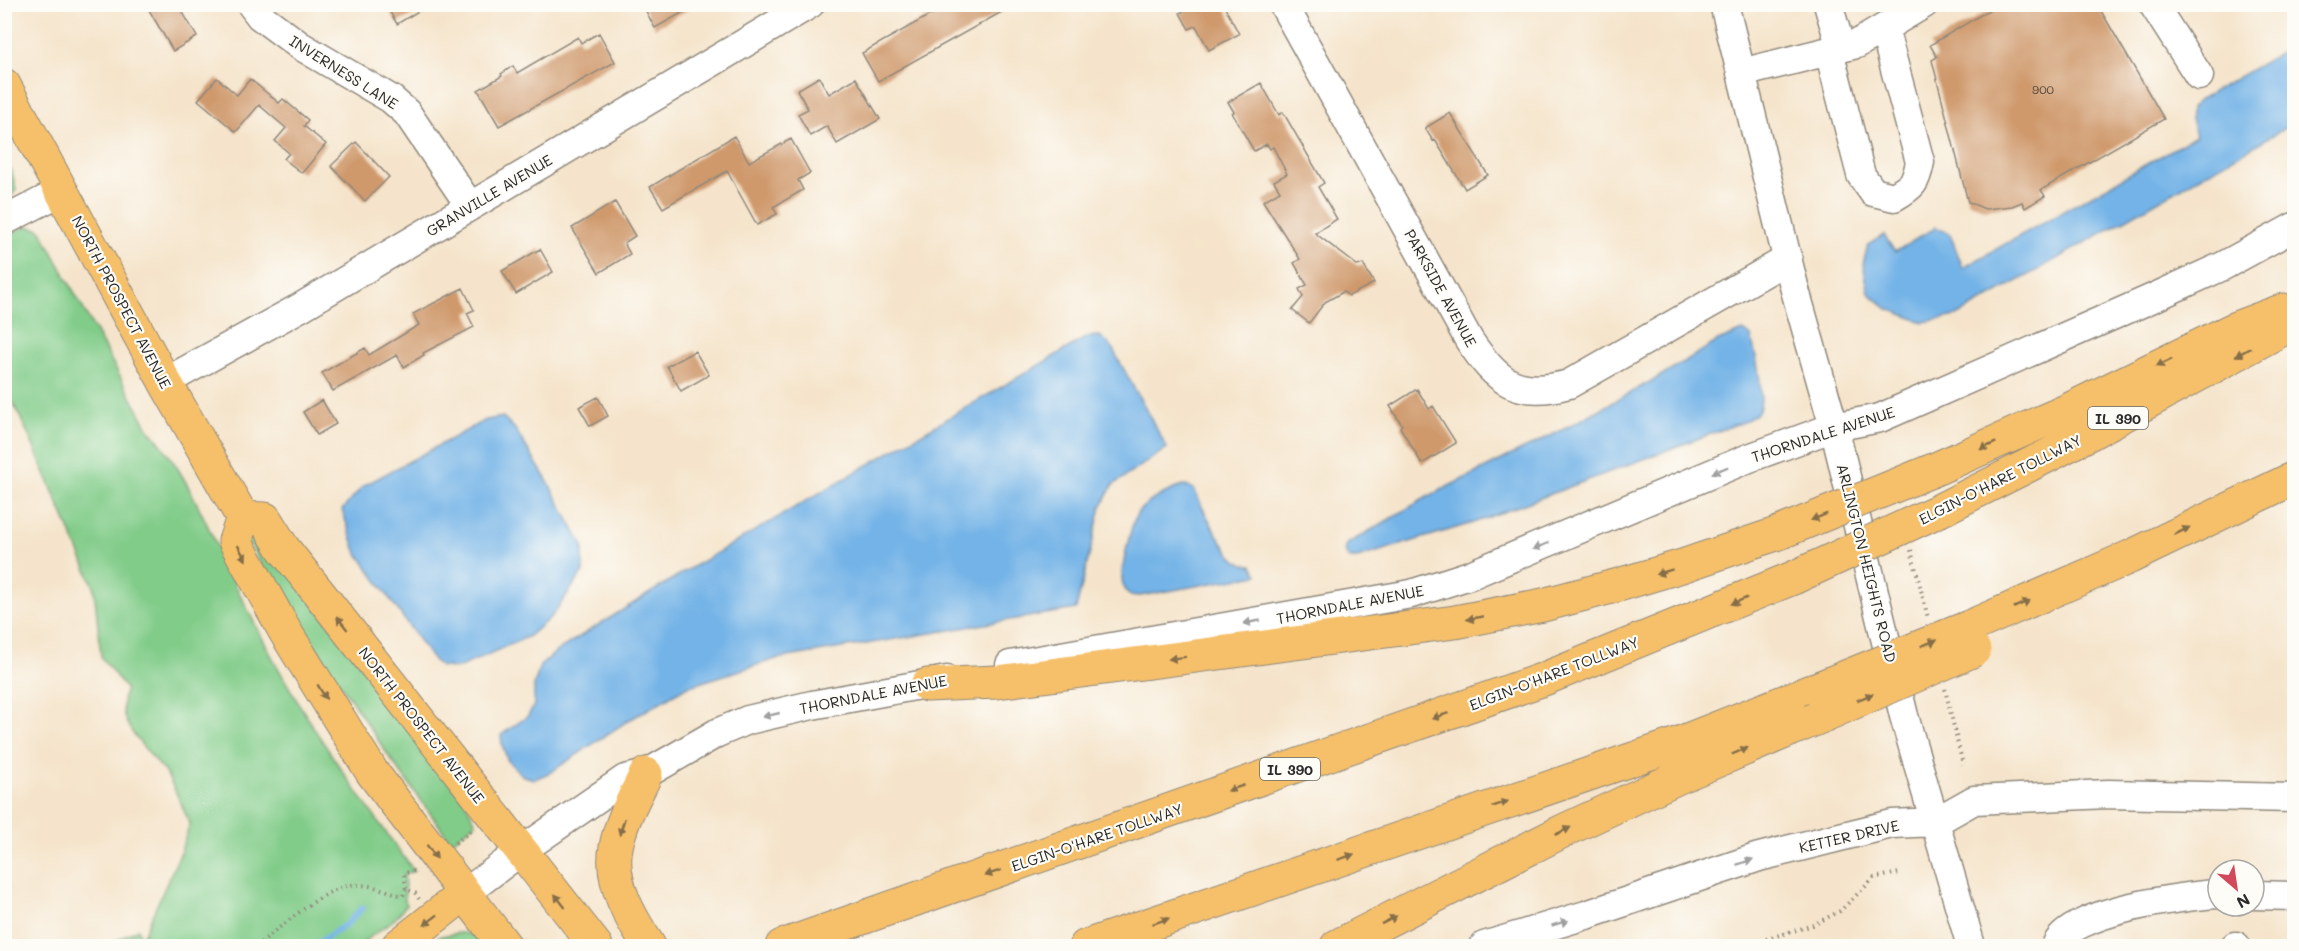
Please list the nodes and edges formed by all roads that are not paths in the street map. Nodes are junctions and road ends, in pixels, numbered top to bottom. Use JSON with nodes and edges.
{"nodes":[{"id":1,"x":810,"y":4,"type":"edge"},
{"id":2,"x":1283,"y":4,"type":"edge"},
{"id":3,"x":1724,"y":4,"type":"edge"},
{"id":4,"x":1828,"y":4,"type":"edge"},
{"id":5,"x":1924,"y":4,"type":"edge"},
{"id":6,"x":2153,"y":4,"type":"edge"},
{"id":7,"x":261,"y":8,"type":"edge"},
{"id":8,"x":1884,"y":28,"type":"junction"},
{"id":9,"x":1835,"y":49,"type":"junction"},
{"id":10,"x":1741,"y":73,"type":"junction"},
{"id":11,"x":2199,"y":76,"type":"dead end"},
{"id":12,"x":4,"y":85,"type":"edge"},
{"id":13,"x":62,"y":191,"type":"junction"},
{"id":14,"x":470,"y":206,"type":"junction"},
{"id":15,"x":4,"y":221,"type":"edge"},
{"id":16,"x":2295,"y":227,"type":"edge"},
{"id":17,"x":1788,"y":259,"type":"junction"},
{"id":18,"x":2295,"y":306,"type":"edge"},
{"id":19,"x":2295,"y":323,"type":"edge"},
{"id":20,"x":165,"y":382,"type":"junction"},
{"id":21,"x":1834,"y":427,"type":"junction"},
{"id":22,"x":2295,"y":478,"type":"edge"},
{"id":23,"x":243,"y":518,"type":"junction"},
{"id":24,"x":1971,"y":639,"type":"junction"},
{"id":25,"x":927,"y":685,"type":"junction"},
{"id":26,"x":646,"y":774,"type":"junction"},
{"id":27,"x":2294,"y":798,"type":"edge"},
{"id":28,"x":1935,"y":822,"type":"junction"},
{"id":29,"x":521,"y":851,"type":"junction"},
{"id":30,"x":464,"y":894,"type":"junction"},
{"id":31,"x":2266,"y":895,"type":"edge"},
{"id":32,"x":2206,"y":896,"type":"edge"},
{"id":33,"x":2295,"y":896,"type":"edge"},
{"id":34,"x":398,"y":946,"type":"edge"},
{"id":35,"x":506,"y":946,"type":"edge"},
{"id":36,"x":596,"y":946,"type":"edge"},
{"id":37,"x":649,"y":946,"type":"edge"},
{"id":38,"x":782,"y":946,"type":"edge"},
{"id":39,"x":1086,"y":946,"type":"edge"},
{"id":40,"x":1337,"y":946,"type":"edge"},
{"id":41,"x":1484,"y":946,"type":"edge"},
{"id":42,"x":1971,"y":946,"type":"edge"},
{"id":43,"x":2056,"y":946,"type":"edge"}],
"edges":[{"from":1,"to":14,"type":"street","name":"GRANVILLE AVENUE"},
{"from":2,"to":17,"type":"street","name":"PARKSIDE AVENUE"},
{"from":3,"to":10,"type":"street","name":"ARLINGTON HEIGHTS ROAD"},
{"from":4,"to":9,"type":"street"},
{"from":5,"to":8,"type":"street"},
{"from":6,"to":11,"type":"street"},
{"from":7,"to":14,"type":"street","name":"INVERNESS LANE"},
{"from":8,"to":9,"type":"street"},
{"from":8,"to":9,"type":"street"},
{"from":9,"to":10,"type":"street"},
{"from":10,"to":17,"type":"street","name":"ARLINGTON HEIGHTS ROAD"},
{"from":12,"to":13,"type":"main road","name":"NORTH PROSPECT AVENUE"},
{"from":13,"to":15,"type":"street"},
{"from":13,"to":20,"type":"main road","name":"NORTH PROSPECT AVENUE"},
{"from":14,"to":20,"type":"street","name":"GRANVILLE AVENUE"},
{"from":16,"to":21,"type":"street","name":"THORNDALE AVENUE"},
{"from":17,"to":21,"type":"street","name":"ARLINGTON HEIGHTS ROAD"},
{"from":18,"to":25,"type":"main road","number":"IL 390","one_way":true,"bridge":true},
{"from":19,"to":38,"type":"main road","name":"ELGIN-O'HARE TOLLWAY","number":"IL 390","one_way":true,"bridge":true},
{"from":20,"to":23,"type":"main road","name":"NORTH PROSPECT AVENUE"},
{"from":21,"to":25,"type":"street","name":"THORNDALE AVENUE","one_way":true},
{"from":21,"to":28,"type":"street","name":"ARLINGTON HEIGHTS ROAD"},
{"from":24,"to":22,"type":"main road","one_way":true},
{"from":29,"to":23,"type":"main road","name":"NORTH PROSPECT AVENUE","one_way":true},
{"from":23,"to":30,"type":"main road","one_way":true},
{"from":39,"to":24,"type":"main road","one_way":true,"bridge":true},
{"from":40,"to":24,"type":"main road","one_way":true,"bridge":true},
{"from":25,"to":26,"type":"street","name":"THORNDALE AVENUE","one_way":true},
{"from":26,"to":29,"type":"street","name":"THORNDALE AVENUE"},
{"from":26,"to":37,"type":"main road","one_way":true},
{"from":27,"to":28,"type":"street","name":"KETTER DRIVE"},
{"from":41,"to":28,"type":"street","name":"KETTER DRIVE","one_way":true},
{"from":28,"to":42,"type":"street","name":"ARLINGTON HEIGHTS ROAD"},
{"from":29,"to":30,"type":"street","name":"THORNDALE AVENUE"},
{"from":36,"to":29,"type":"main road","name":"NORTH PROSPECT AVENUE","one_way":true},
{"from":30,"to":34,"type":"main road","one_way":true},
{"from":30,"to":35,"type":"main road"},
{"from":31,"to":33,"type":"street"},
{"from":32,"to":43,"type":"street"}]}
